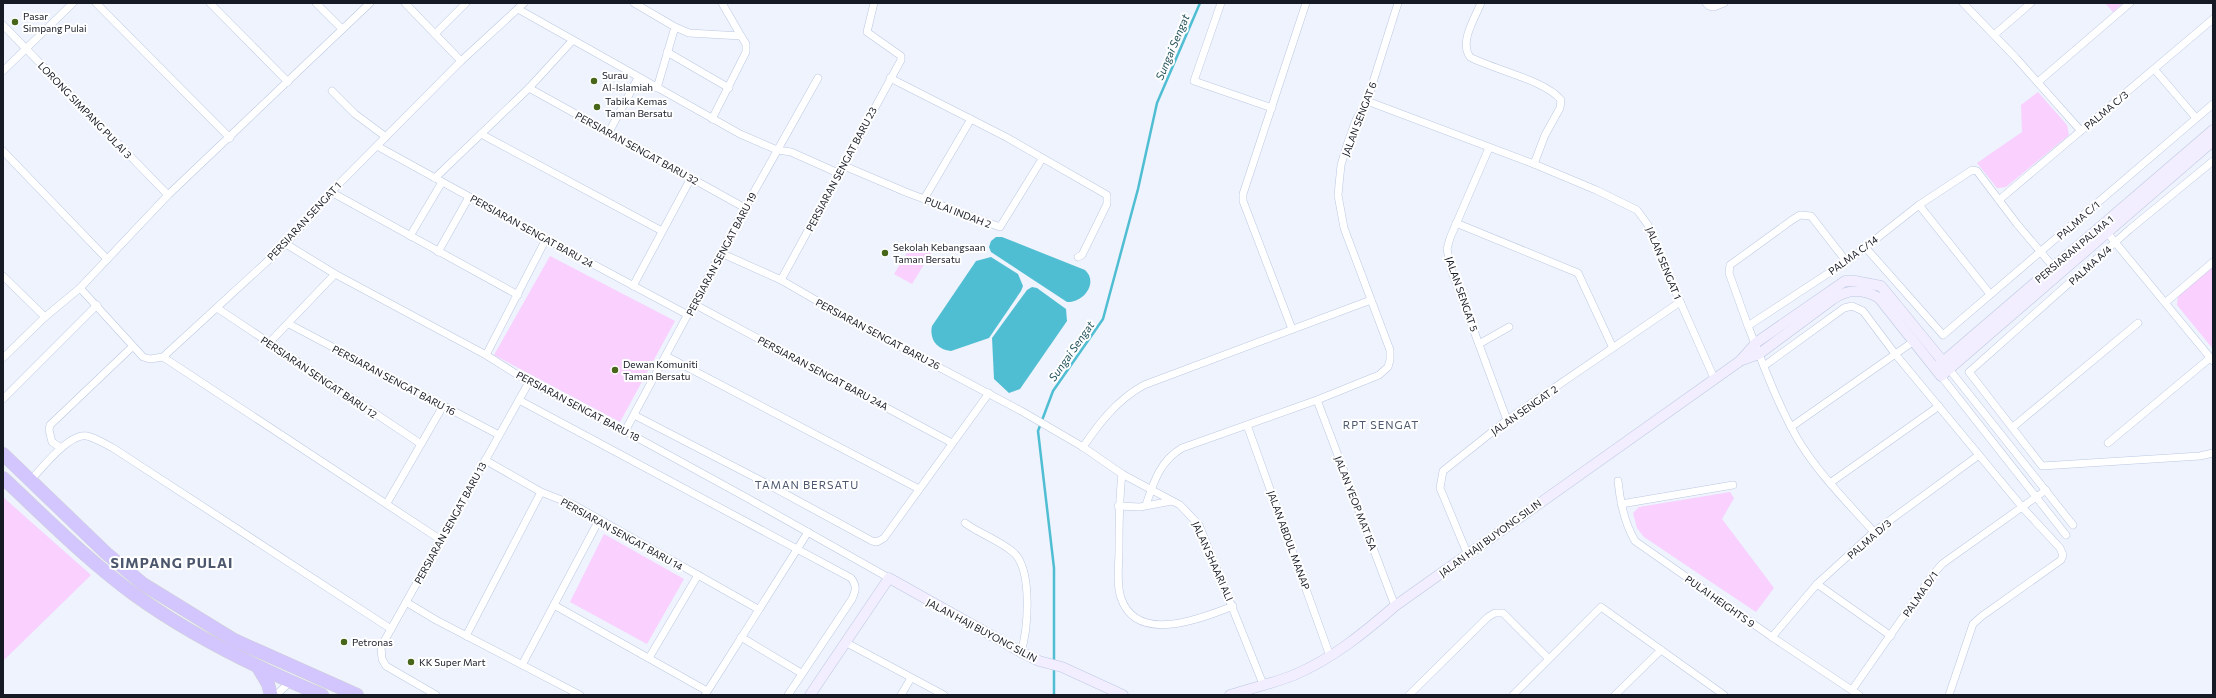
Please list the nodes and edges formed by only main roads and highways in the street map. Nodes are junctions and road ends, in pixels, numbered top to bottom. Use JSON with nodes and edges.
{"nodes":[{"id":1,"x":3,"y":454,"type":"edge"},
{"id":2,"x":3,"y":478,"type":"edge"},
{"id":3,"x":284,"y":663,"type":"junction"},
{"id":4,"x":258,"y":667,"type":"junction"},
{"id":5,"x":309,"y":674,"type":"junction"},
{"id":6,"x":290,"y":682,"type":"junction"},
{"id":7,"x":271,"y":695,"type":"edge"},
{"id":8,"x":322,"y":695,"type":"edge"},
{"id":9,"x":357,"y":695,"type":"edge"}],
"edges":[{"from":1,"to":3,"type":"highway"},
{"from":2,"to":4,"type":"highway"},
{"from":3,"to":5,"type":"highway"},
{"from":3,"to":6,"type":"highway"},
{"from":4,"to":6,"type":"highway"},
{"from":4,"to":7,"type":"highway"},
{"from":5,"to":6,"type":"highway"},
{"from":5,"to":9,"type":"highway"},
{"from":6,"to":8,"type":"highway"}]}
